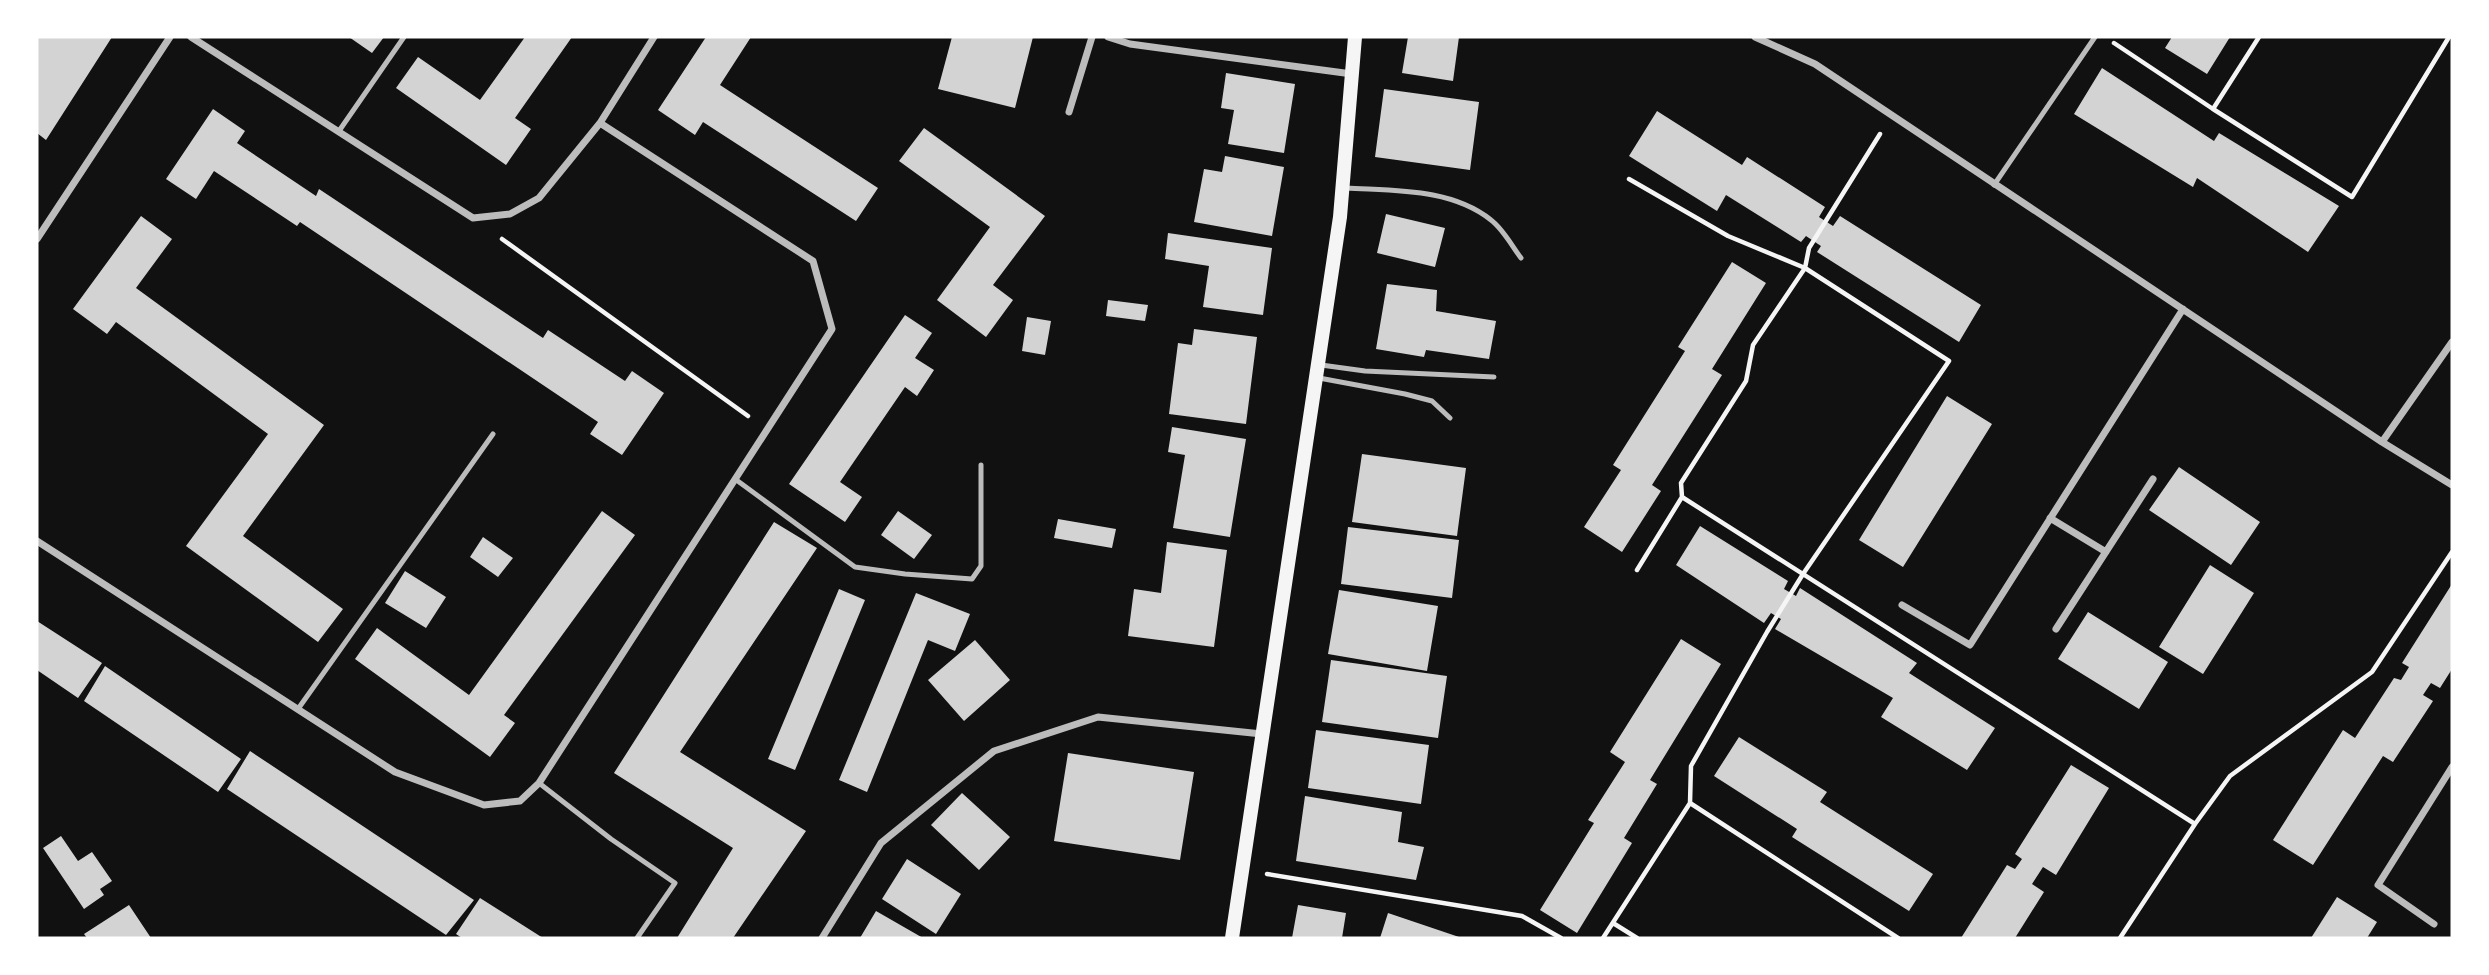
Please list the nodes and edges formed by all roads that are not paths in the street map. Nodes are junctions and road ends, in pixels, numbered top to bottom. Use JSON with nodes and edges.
{"nodes":[{"id":1,"x":170,"y":37,"type":"edge"},
{"id":2,"x":191,"y":37,"type":"edge"},
{"id":3,"x":404,"y":37,"type":"edge"},
{"id":4,"x":654,"y":37,"type":"edge"},
{"id":5,"x":1092,"y":37,"type":"edge"},
{"id":6,"x":1108,"y":37,"type":"edge"},
{"id":7,"x":1355,"y":37,"type":"edge"},
{"id":8,"x":1755,"y":37,"type":"edge"},
{"id":9,"x":2095,"y":37,"type":"edge"},
{"id":10,"x":1352,"y":74,"type":"junction"},
{"id":11,"x":1069,"y":112,"type":"dead end"},
{"id":12,"x":600,"y":123,"type":"junction"},
{"id":13,"x":339,"y":131,"type":"junction"},
{"id":14,"x":1994,"y":185,"type":"junction"},
{"id":15,"x":1342,"y":188,"type":"junction"},
{"id":16,"x":37,"y":239,"type":"edge"},
{"id":17,"x":1521,"y":258,"type":"dead end"},
{"id":18,"x":2183,"y":309,"type":"junction"},
{"id":19,"x":2452,"y":342,"type":"edge"},
{"id":20,"x":1317,"y":371,"type":"junction"},
{"id":21,"x":1494,"y":377,"type":"dead end"},
{"id":22,"x":1450,"y":418,"type":"dead end"},
{"id":23,"x":493,"y":434,"type":"dead end"},
{"id":24,"x":2382,"y":442,"type":"junction"},
{"id":25,"x":981,"y":465,"type":"dead end"},
{"id":26,"x":735,"y":479,"type":"junction"},
{"id":27,"x":2153,"y":479,"type":"dead end"},
{"id":28,"x":2452,"y":485,"type":"edge"},
{"id":29,"x":2050,"y":518,"type":"junction"},
{"id":30,"x":37,"y":541,"type":"edge"},
{"id":31,"x":2106,"y":552,"type":"junction"},
{"id":32,"x":1902,"y":605,"type":"dead end"},
{"id":33,"x":2056,"y":629,"type":"dead end"},
{"id":34,"x":298,"y":709,"type":"junction"},
{"id":35,"x":1262,"y":734,"type":"junction"},
{"id":36,"x":2452,"y":767,"type":"edge"},
{"id":37,"x":539,"y":783,"type":"junction"},
{"id":38,"x":2434,"y":924,"type":"dead end"},
{"id":39,"x":637,"y":938,"type":"edge"},
{"id":40,"x":822,"y":938,"type":"edge"},
{"id":41,"x":1232,"y":938,"type":"edge"}],
"edges":[{"from":1,"to":16,"type":"street"},
{"from":2,"to":13,"type":"street"},
{"from":3,"to":13,"type":"lane"},
{"from":4,"to":12,"type":"street"},
{"from":5,"to":11,"type":"street"},
{"from":6,"to":10,"type":"street"},
{"from":7,"to":10,"type":"main road"},
{"from":8,"to":14,"type":"street"},
{"from":9,"to":14,"type":"lane"},
{"from":10,"to":15,"type":"main road"},
{"from":12,"to":13,"type":"street"},
{"from":12,"to":26,"type":"street"},
{"from":14,"to":18,"type":"street"},
{"from":15,"to":17,"type":"lane"},
{"from":15,"to":20,"type":"main road"},
{"from":18,"to":24,"type":"street"},
{"from":18,"to":29,"type":"street"},
{"from":19,"to":24,"type":"street"},
{"from":20,"to":21,"type":"lane"},
{"from":20,"to":22,"type":"lane"},
{"from":20,"to":35,"type":"main road"},
{"from":23,"to":34,"type":"lane"},
{"from":24,"to":28,"type":"street"},
{"from":25,"to":26,"type":"lane"},
{"from":26,"to":37,"type":"street"},
{"from":27,"to":31,"type":"street"},
{"from":29,"to":31,"type":"street"},
{"from":29,"to":32,"type":"street"},
{"from":30,"to":34,"type":"street"},
{"from":31,"to":33,"type":"street"},
{"from":34,"to":37,"type":"street"},
{"from":35,"to":40,"type":"street"},
{"from":35,"to":41,"type":"main road"},
{"from":36,"to":38,"type":"street"},
{"from":37,"to":39,"type":"lane"}]}
